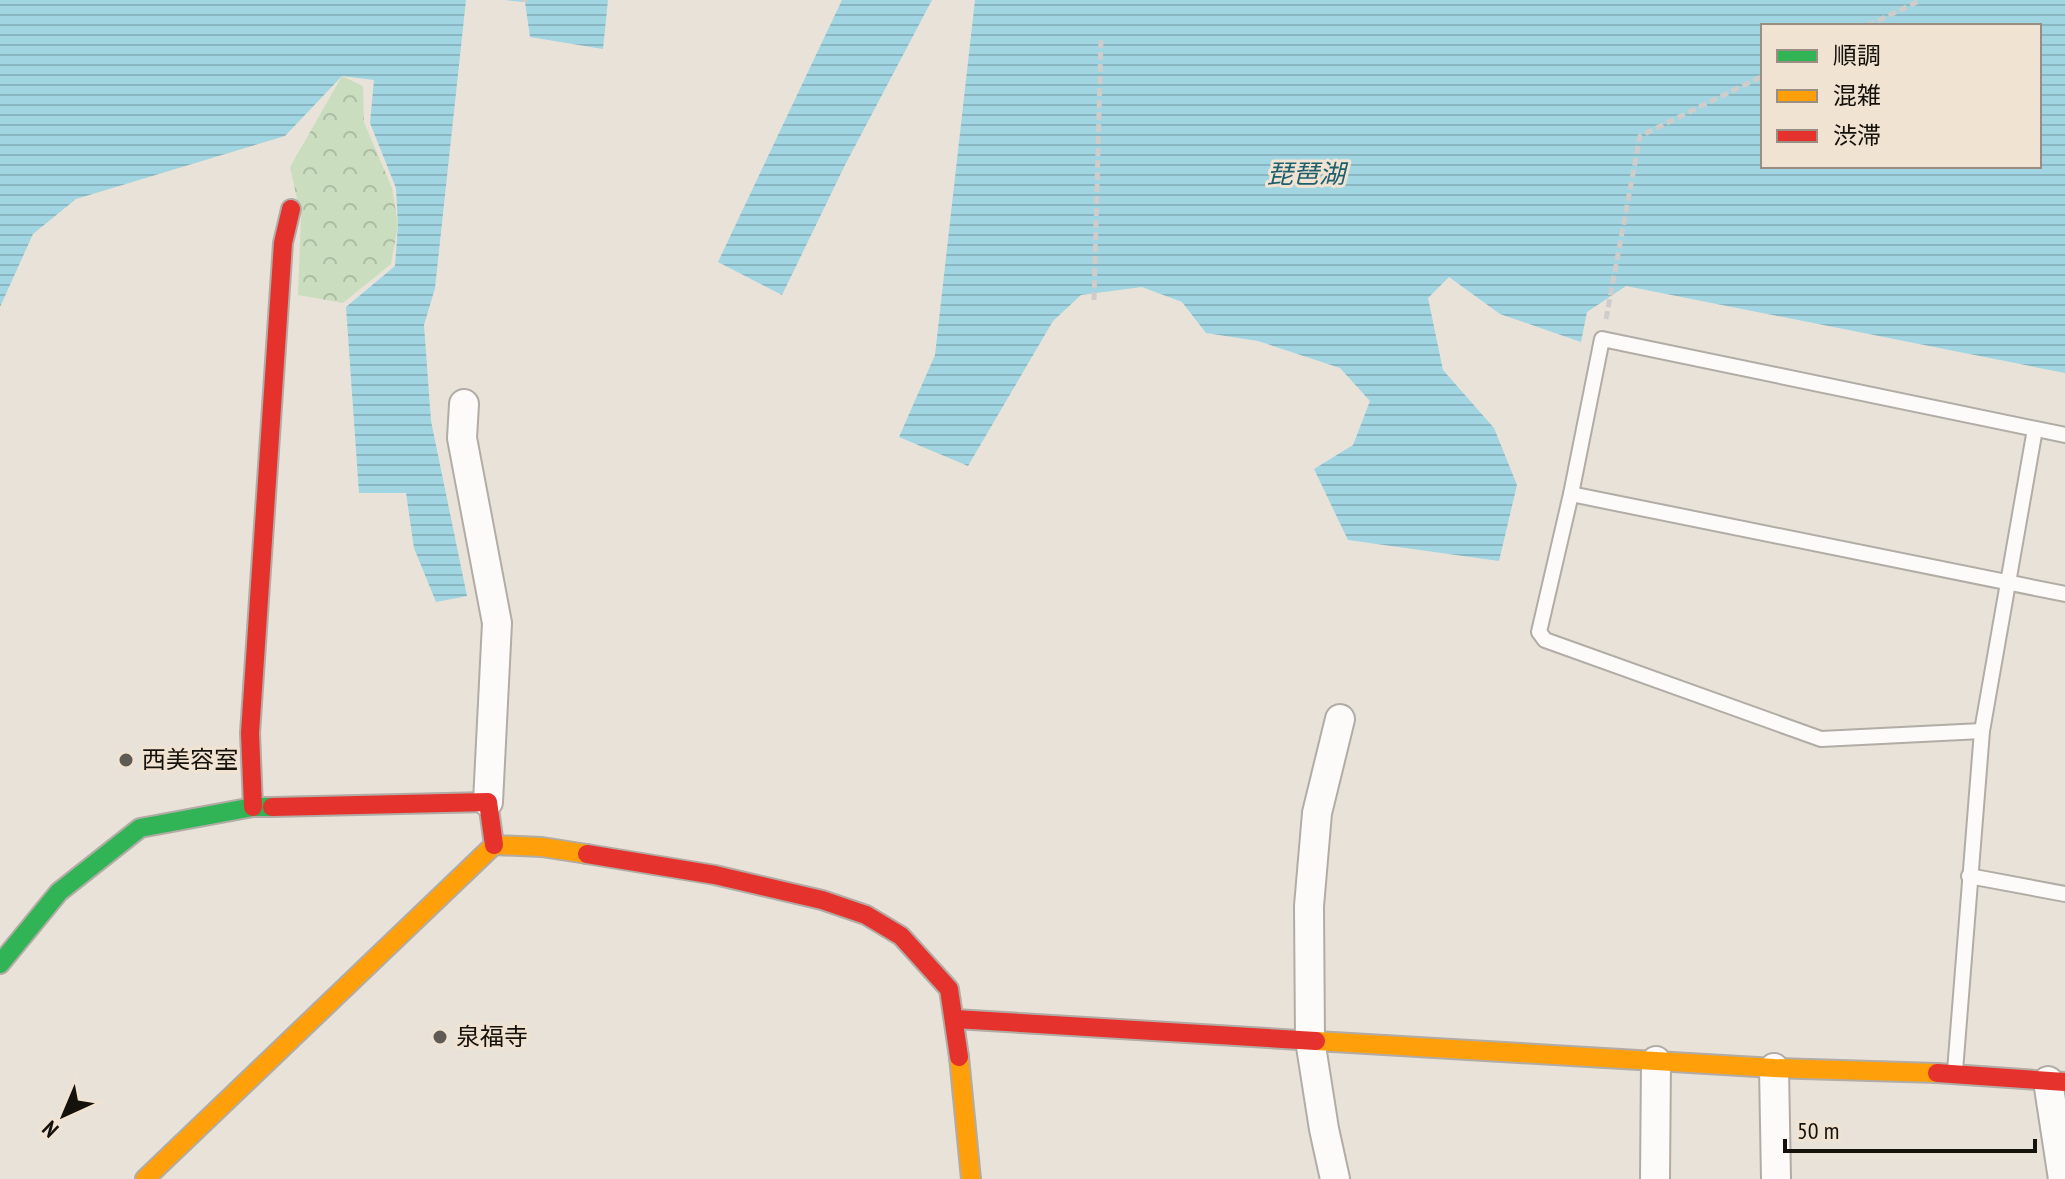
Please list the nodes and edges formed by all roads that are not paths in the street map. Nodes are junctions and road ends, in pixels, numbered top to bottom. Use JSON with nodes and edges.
{"nodes":[{"id":1,"x":291,"y":209,"type":"dead end"},
{"id":2,"x":464,"y":404,"type":"dead end"},
{"id":3,"x":2035,"y":429,"type":"junction"},
{"id":4,"x":2065,"y":435,"type":"edge"},
{"id":5,"x":1571,"y":494,"type":"junction"},
{"id":6,"x":2008,"y":583,"type":"junction"},
{"id":7,"x":2065,"y":594,"type":"edge"},
{"id":8,"x":1340,"y":719,"type":"dead end"},
{"id":9,"x":1982,"y":731,"type":"junction"},
{"id":10,"x":488,"y":802,"type":"junction"},
{"id":11,"x":253,"y":807,"type":"junction"},
{"id":12,"x":494,"y":845,"type":"junction"},
{"id":13,"x":1969,"y":876,"type":"junction"},
{"id":14,"x":2065,"y":894,"type":"edge"},
{"id":15,"x":0,"y":964,"type":"edge"},
{"id":16,"x":955,"y":1019,"type":"junction"},
{"id":17,"x":1310,"y":1040,"type":"junction"},
{"id":18,"x":1656,"y":1061,"type":"junction"},
{"id":19,"x":1774,"y":1068,"type":"junction"},
{"id":20,"x":1955,"y":1073,"type":"junction"},
{"id":21,"x":2057,"y":1082,"type":"edge"},
{"id":22,"x":145,"y":1179,"type":"edge"},
{"id":23,"x":971,"y":1179,"type":"edge"},
{"id":24,"x":1335,"y":1179,"type":"edge"},
{"id":25,"x":1655,"y":1179,"type":"edge"},
{"id":26,"x":1776,"y":1179,"type":"edge"},
{"id":27,"x":2063,"y":1179,"type":"edge"}],
"edges":[{"from":1,"to":11,"type":"street"},
{"from":2,"to":10,"type":"street"},
{"from":3,"to":4,"type":"lane"},
{"from":3,"to":5,"type":"lane"},
{"from":3,"to":6,"type":"lane"},
{"from":5,"to":6,"type":"lane"},
{"from":5,"to":9,"type":"lane"},
{"from":6,"to":7,"type":"lane"},
{"from":6,"to":9,"type":"lane"},
{"from":8,"to":17,"type":"street"},
{"from":9,"to":13,"type":"lane"},
{"from":10,"to":11,"type":"street"},
{"from":10,"to":12,"type":"street"},
{"from":11,"to":15,"type":"street"},
{"from":12,"to":16,"type":"street"},
{"from":12,"to":22,"type":"street"},
{"from":13,"to":14,"type":"lane"},
{"from":13,"to":20,"type":"lane"},
{"from":16,"to":17,"type":"street"},
{"from":16,"to":23,"type":"street"},
{"from":17,"to":18,"type":"street"},
{"from":17,"to":24,"type":"street"},
{"from":18,"to":19,"type":"street"},
{"from":18,"to":25,"type":"street"},
{"from":19,"to":20,"type":"street"},
{"from":19,"to":26,"type":"street"},
{"from":20,"to":21,"type":"street"},
{"from":21,"to":27,"type":"street"}]}
